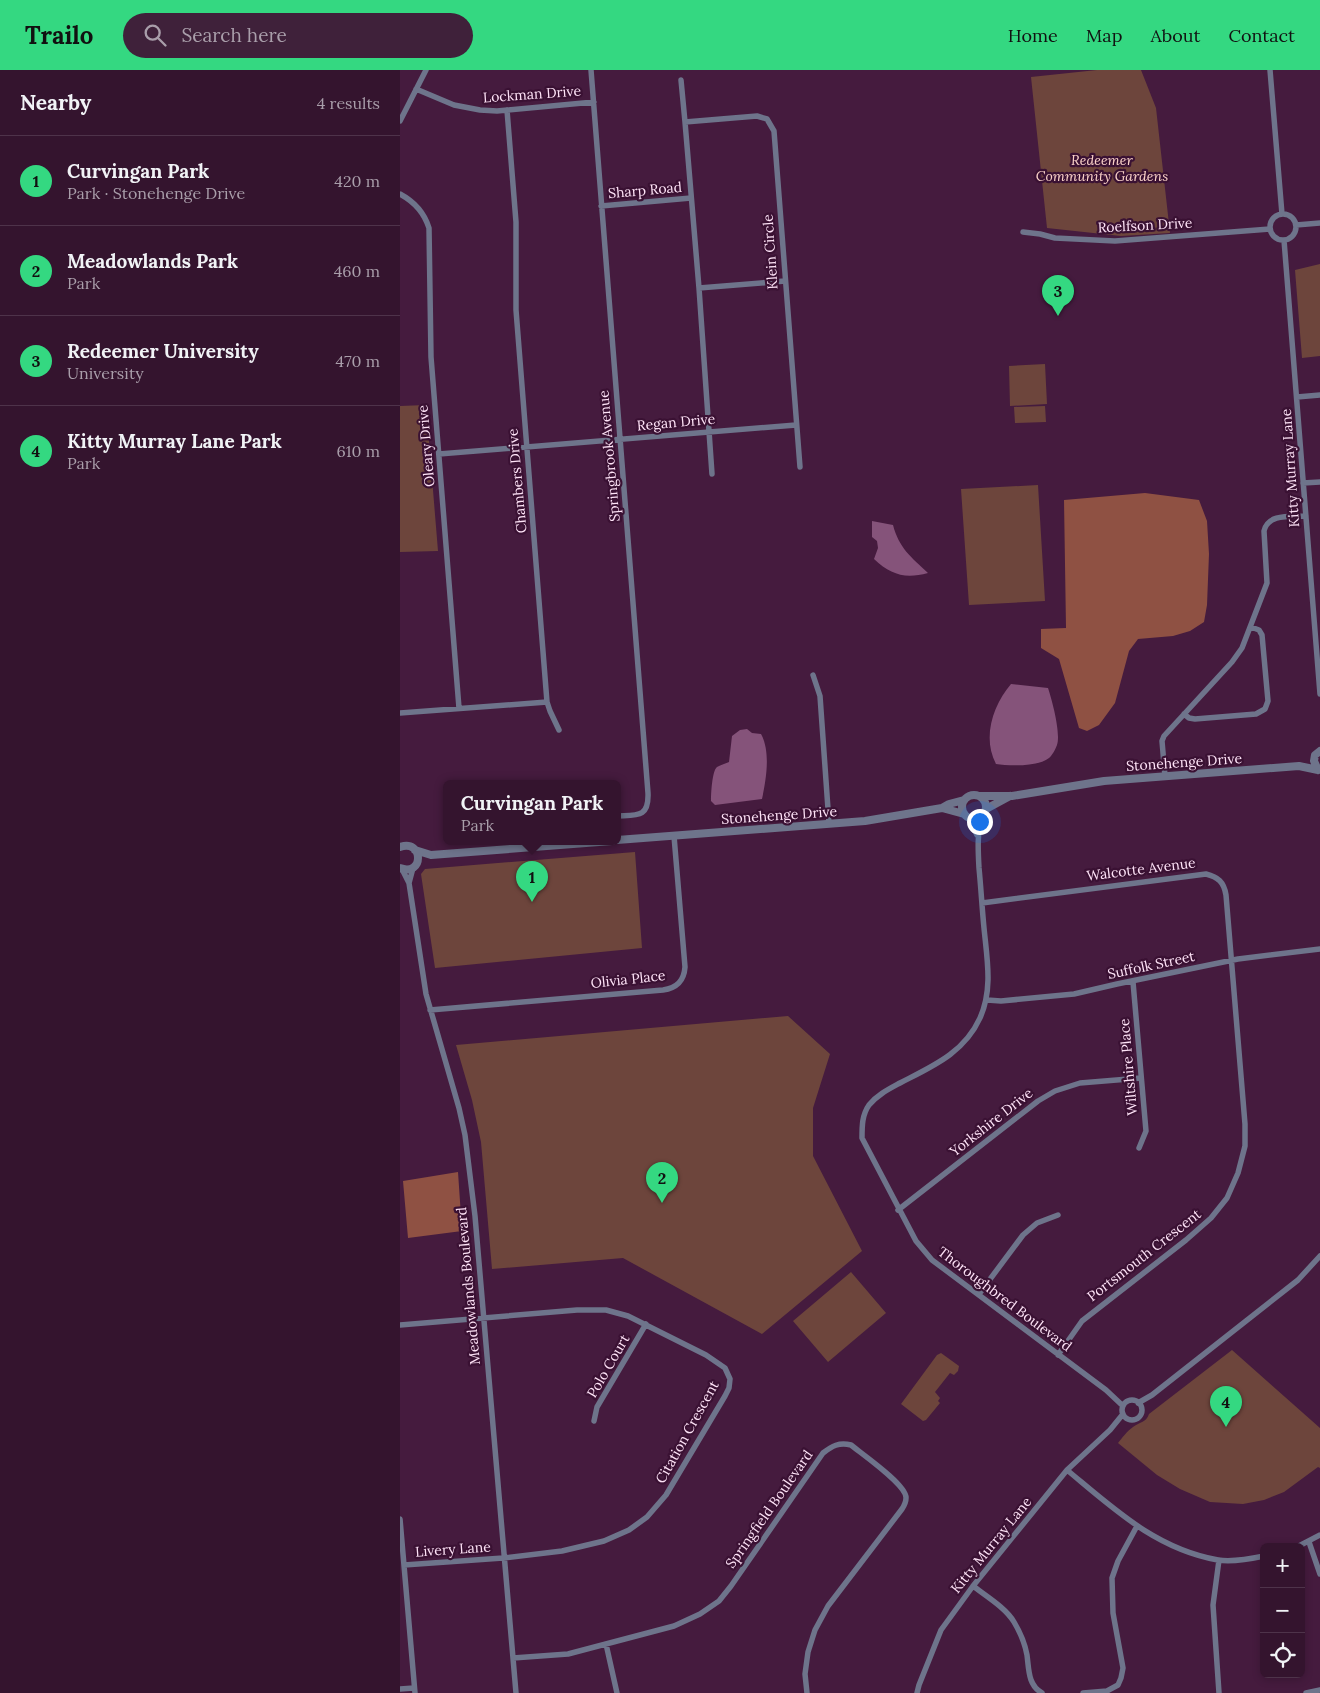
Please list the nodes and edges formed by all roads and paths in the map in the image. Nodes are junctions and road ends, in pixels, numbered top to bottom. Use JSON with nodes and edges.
{"nodes":[{"id":1,"x":426,"y":70,"type":"edge"},
{"id":2,"x":591,"y":70,"type":"edge"},
{"id":3,"x":1270,"y":70,"type":"edge"},
{"id":4,"x":681,"y":80,"type":"dead end"},
{"id":5,"x":416,"y":89,"type":"junction"},
{"id":6,"x":594,"y":102,"type":"junction"},
{"id":7,"x":507,"y":110,"type":"junction"},
{"id":8,"x":400,"y":121,"type":"edge"},
{"id":9,"x":684,"y":122,"type":"junction"},
{"id":10,"x":400,"y":194,"type":"edge"},
{"id":11,"x":691,"y":198,"type":"junction"},
{"id":12,"x":601,"y":206,"type":"junction"},
{"id":13,"x":1282,"y":214,"type":"junction"},
{"id":14,"x":1320,"y":223,"type":"edge"},
{"id":15,"x":1296,"y":225,"type":"junction"},
{"id":16,"x":1270,"y":229,"type":"junction"},
{"id":17,"x":1023,"y":232,"type":"dead end"},
{"id":18,"x":1284,"y":240,"type":"junction"},
{"id":19,"x":785,"y":281,"type":"junction"},
{"id":20,"x":699,"y":288,"type":"junction"},
{"id":21,"x":1320,"y":395,"type":"edge"},
{"id":22,"x":1296,"y":397,"type":"junction"},
{"id":23,"x":796,"y":424,"type":"junction"},
{"id":24,"x":708,"y":432,"type":"junction"},
{"id":25,"x":620,"y":440,"type":"junction"},
{"id":26,"x":527,"y":447,"type":"junction"},
{"id":27,"x":439,"y":454,"type":"junction"},
{"id":28,"x":800,"y":467,"type":"dead end"},
{"id":29,"x":712,"y":474,"type":"dead end"},
{"id":30,"x":1320,"y":482,"type":"edge"},
{"id":31,"x":1303,"y":483,"type":"junction"},
{"id":32,"x":1306,"y":516,"type":"junction"},
{"id":33,"x":1251,"y":627,"type":"junction"},
{"id":34,"x":1319,"y":664,"type":"edge"},
{"id":35,"x":813,"y":675,"type":"dead end"},
{"id":36,"x":1320,"y":694,"type":"edge"},
{"id":37,"x":547,"y":702,"type":"junction"},
{"id":38,"x":459,"y":708,"type":"junction"},
{"id":39,"x":400,"y":713,"type":"edge"},
{"id":40,"x":1184,"y":714,"type":"junction"},
{"id":41,"x":559,"y":730,"type":"dead end"},
{"id":42,"x":1318,"y":750,"type":"edge"},
{"id":43,"x":1299,"y":766,"type":"junction"},
{"id":44,"x":1319,"y":770,"type":"edge"},
{"id":45,"x":1165,"y":776,"type":"junction"},
{"id":46,"x":980,"y":796,"type":"junction"},
{"id":47,"x":1012,"y":796,"type":"junction"},
{"id":48,"x":964,"y":800,"type":"junction"},
{"id":49,"x":942,"y":808,"type":"junction"},
{"id":50,"x":984,"y":813,"type":"junction"},
{"id":51,"x":621,"y":816,"type":"edge"},
{"id":52,"x":967,"y":816,"type":"junction"},
{"id":53,"x":829,"y":823,"type":"junction"},
{"id":54,"x":977,"y":835,"type":"junction"},
{"id":55,"x":674,"y":836,"type":"junction"},
{"id":56,"x":621,"y":840,"type":"edge"},
{"id":57,"x":564,"y":845,"type":"edge"},
{"id":58,"x":400,"y":847,"type":"edge"},
{"id":59,"x":415,"y":850,"type":"junction"},
{"id":60,"x":431,"y":856,"type":"junction"},
{"id":61,"x":415,"y":865,"type":"junction"},
{"id":62,"x":401,"y":869,"type":"edge"},
{"id":63,"x":409,"y":883,"type":"junction"},
{"id":64,"x":982,"y":903,"type":"junction"},
{"id":65,"x":1320,"y":949,"type":"edge"},
{"id":66,"x":1231,"y":960,"type":"junction"},
{"id":67,"x":1133,"y":982,"type":"junction"},
{"id":68,"x":987,"y":1000,"type":"junction"},
{"id":69,"x":430,"y":1010,"type":"junction"},
{"id":70,"x":1141,"y":1078,"type":"junction"},
{"id":71,"x":1139,"y":1148,"type":"dead end"},
{"id":72,"x":898,"y":1210,"type":"junction"},
{"id":73,"x":1058,"y":1215,"type":"dead end"},
{"id":74,"x":1320,"y":1256,"type":"edge"},
{"id":75,"x":978,"y":1294,"type":"junction"},
{"id":76,"x":483,"y":1318,"type":"junction"},
{"id":77,"x":646,"y":1324,"type":"junction"},
{"id":78,"x":400,"y":1325,"type":"edge"},
{"id":79,"x":1058,"y":1355,"type":"junction"},
{"id":80,"x":1152,"y":1395,"type":"junction"},
{"id":81,"x":1138,"y":1402,"type":"junction"},
{"id":82,"x":1126,"y":1404,"type":"junction"},
{"id":83,"x":1142,"y":1409,"type":"junction"},
{"id":84,"x":1126,"y":1416,"type":"junction"},
{"id":85,"x":594,"y":1421,"type":"dead end"},
{"id":86,"x":1067,"y":1470,"type":"junction"},
{"id":87,"x":400,"y":1518,"type":"edge"},
{"id":88,"x":1137,"y":1526,"type":"junction"},
{"id":89,"x":1320,"y":1536,"type":"edge"},
{"id":90,"x":1309,"y":1542,"type":"junction"},
{"id":91,"x":1305,"y":1544,"type":"edge"},
{"id":92,"x":1260,"y":1557,"type":"edge"},
{"id":93,"x":504,"y":1558,"type":"junction"},
{"id":94,"x":1219,"y":1560,"type":"junction"},
{"id":95,"x":404,"y":1565,"type":"junction"},
{"id":96,"x":1320,"y":1574,"type":"edge"},
{"id":97,"x":973,"y":1586,"type":"junction"},
{"id":98,"x":606,"y":1644,"type":"junction"},
{"id":99,"x":513,"y":1658,"type":"junction"},
{"id":100,"x":400,"y":1689,"type":"edge"},
{"id":101,"x":415,"y":1690,"type":"edge"},
{"id":102,"x":1320,"y":1690,"type":"edge"},
{"id":103,"x":516,"y":1693,"type":"edge"},
{"id":104,"x":618,"y":1693,"type":"edge"},
{"id":105,"x":807,"y":1693,"type":"edge"},
{"id":106,"x":917,"y":1693,"type":"edge"},
{"id":107,"x":1042,"y":1693,"type":"edge"},
{"id":108,"x":1083,"y":1693,"type":"edge"},
{"id":109,"x":1219,"y":1693,"type":"edge"},
{"id":110,"x":1306,"y":1693,"type":"edge"}],
"edges":[{"from":1,"to":5,"type":"street"},
{"from":2,"to":6,"type":"street","name":"Springbrook Avenue"},
{"from":3,"to":13,"type":"street"},
{"from":4,"to":9,"type":"street"},
{"from":5,"to":7,"type":"street","name":"Lockman Drive"},
{"from":5,"to":8,"type":"street"},
{"from":6,"to":7,"type":"street","name":"Lockman Drive"},
{"from":6,"to":12,"type":"street","name":"Springbrook Avenue"},
{"from":7,"to":26,"type":"street","name":"Chambers Drive"},
{"from":9,"to":11,"type":"street"},
{"from":9,"to":19,"type":"street","name":"Klein Circle"},
{"from":10,"to":27,"type":"street","name":"Oleary Drive"},
{"from":11,"to":12,"type":"street","name":"Sharp Road"},
{"from":11,"to":20,"type":"street"},
{"from":12,"to":25,"type":"street","name":"Springbrook Avenue"},
{"from":13,"to":15,"type":"street"},
{"from":13,"to":16,"type":"street"},
{"from":14,"to":15,"type":"street"},
{"from":15,"to":18,"type":"street"},
{"from":16,"to":17,"type":"street","name":"Roelfson Drive"},
{"from":16,"to":18,"type":"street"},
{"from":18,"to":22,"type":"street","name":"Kitty Murray Lane"},
{"from":19,"to":20,"type":"street"},
{"from":19,"to":23,"type":"street","name":"Klein Circle"},
{"from":20,"to":24,"type":"street"},
{"from":21,"to":22,"type":"street"},
{"from":22,"to":31,"type":"street","name":"Kitty Murray Lane"},
{"from":23,"to":24,"type":"street","name":"Regan Drive"},
{"from":23,"to":28,"type":"street","name":"Klein Circle"},
{"from":24,"to":25,"type":"street","name":"Regan Drive"},
{"from":24,"to":29,"type":"street"},
{"from":25,"to":26,"type":"street","name":"Regan Drive"},
{"from":25,"to":51,"type":"street","name":"Springbrook Avenue"},
{"from":26,"to":27,"type":"street","name":"Regan Drive"},
{"from":26,"to":37,"type":"street","name":"Chambers Drive"},
{"from":27,"to":38,"type":"street","name":"Oleary Drive"},
{"from":30,"to":31,"type":"street"},
{"from":31,"to":32,"type":"street","name":"Kitty Murray Lane"},
{"from":32,"to":33,"type":"street"},
{"from":32,"to":34,"type":"street","name":"Kitty Murray Lane"},
{"from":33,"to":40,"type":"street"},
{"from":33,"to":40,"type":"street"},
{"from":34,"to":36,"type":"street","name":"Kitty Murray Lane"},
{"from":35,"to":53,"type":"street"},
{"from":37,"to":38,"type":"street"},
{"from":37,"to":41,"type":"street","name":"Chambers Drive"},
{"from":38,"to":39,"type":"street"},
{"from":40,"to":45,"type":"street"},
{"from":42,"to":43,"type":"street"},
{"from":42,"to":44,"type":"street"},
{"from":43,"to":44,"type":"street","name":"Stonehenge Drive"},
{"from":43,"to":45,"type":"street","name":"Stonehenge Drive"},
{"from":45,"to":47,"type":"street","name":"Stonehenge Drive"},
{"from":46,"to":47,"type":"street","name":"Stonehenge Drive"},
{"from":46,"to":48,"type":"street"},
{"from":46,"to":50,"type":"street"},
{"from":47,"to":50,"type":"street","name":"Stonehenge Drive"},
{"from":48,"to":49,"type":"street","name":"Stonehenge Drive"},
{"from":48,"to":52,"type":"street"},
{"from":49,"to":52,"type":"street","name":"Stonehenge Drive"},
{"from":49,"to":53,"type":"street","name":"Stonehenge Drive"},
{"from":50,"to":52,"type":"street"},
{"from":50,"to":54,"type":"street","name":"Thoroughbred Boulevard"},
{"from":52,"to":54,"type":"street","name":"Thoroughbred Boulevard"},
{"from":53,"to":55,"type":"street","name":"Stonehenge Drive"},
{"from":54,"to":64,"type":"street","name":"Thoroughbred Boulevard"},
{"from":55,"to":56,"type":"street","name":"Stonehenge Drive"},
{"from":55,"to":69,"type":"street","name":"Olivia Place"},
{"from":57,"to":60,"type":"street"},
{"from":58,"to":59,"type":"street"},
{"from":59,"to":60,"type":"street"},
{"from":59,"to":61,"type":"street"},
{"from":60,"to":61,"type":"street"},
{"from":61,"to":62,"type":"street"},
{"from":61,"to":63,"type":"street","name":"Meadowlands Boulevard"},
{"from":62,"to":63,"type":"street","name":"Meadowlands Boulevard"},
{"from":63,"to":69,"type":"street","name":"Meadowlands Boulevard"},
{"from":64,"to":66,"type":"street","name":"Walcotte Avenue"},
{"from":64,"to":68,"type":"street","name":"Thoroughbred Boulevard"},
{"from":65,"to":66,"type":"street","name":"Suffolk Street"},
{"from":66,"to":67,"type":"street","name":"Suffolk Street"},
{"from":66,"to":79,"type":"street","name":"Portsmouth Crescent"},
{"from":67,"to":68,"type":"street","name":"Suffolk Street"},
{"from":67,"to":70,"type":"street","name":"Wiltshire Place"},
{"from":68,"to":72,"type":"street","name":"Thoroughbred Boulevard"},
{"from":69,"to":76,"type":"street","name":"Meadowlands Boulevard"},
{"from":70,"to":71,"type":"street","name":"Wiltshire Place"},
{"from":70,"to":72,"type":"street","name":"Yorkshire Drive"},
{"from":72,"to":75,"type":"street","name":"Thoroughbred Boulevard"},
{"from":73,"to":75,"type":"street"},
{"from":74,"to":80,"type":"street"},
{"from":75,"to":79,"type":"street","name":"Thoroughbred Boulevard"},
{"from":76,"to":77,"type":"street","name":"Citation Crescent"},
{"from":76,"to":78,"type":"street","name":"Citation Crescent"},
{"from":76,"to":93,"type":"street","name":"Meadowlands Boulevard"},
{"from":77,"to":85,"type":"street","name":"Polo Court"},
{"from":77,"to":93,"type":"street","name":"Citation Crescent"},
{"from":79,"to":82,"type":"street","name":"Thoroughbred Boulevard"},
{"from":80,"to":81,"type":"street"},
{"from":80,"to":83,"type":"street"},
{"from":81,"to":82,"type":"street"},
{"from":81,"to":83,"type":"street"},
{"from":82,"to":84,"type":"street"},
{"from":83,"to":84,"type":"street"},
{"from":84,"to":86,"type":"street","name":"Kitty Murray Lane"},
{"from":86,"to":88,"type":"street"},
{"from":86,"to":97,"type":"street","name":"Kitty Murray Lane"},
{"from":87,"to":95,"type":"street"},
{"from":88,"to":94,"type":"street"},
{"from":88,"to":108,"type":"street"},
{"from":89,"to":90,"type":"street"},
{"from":90,"to":91,"type":"street"},
{"from":90,"to":96,"type":"street"},
{"from":92,"to":94,"type":"street"},
{"from":93,"to":95,"type":"street","name":"Livery Lane"},
{"from":93,"to":99,"type":"street","name":"Meadowlands Boulevard"},
{"from":94,"to":109,"type":"street"},
{"from":95,"to":101,"type":"street"},
{"from":97,"to":106,"type":"street","name":"Kitty Murray Lane"},
{"from":97,"to":107,"type":"street"},
{"from":98,"to":99,"type":"street","name":"Springfield Boulevard"},
{"from":98,"to":104,"type":"street"},
{"from":98,"to":105,"type":"street","name":"Springfield Boulevard"},
{"from":99,"to":103,"type":"street","name":"Meadowlands Boulevard"},
{"from":100,"to":101,"type":"street"},
{"from":102,"to":110,"type":"street"}]}
